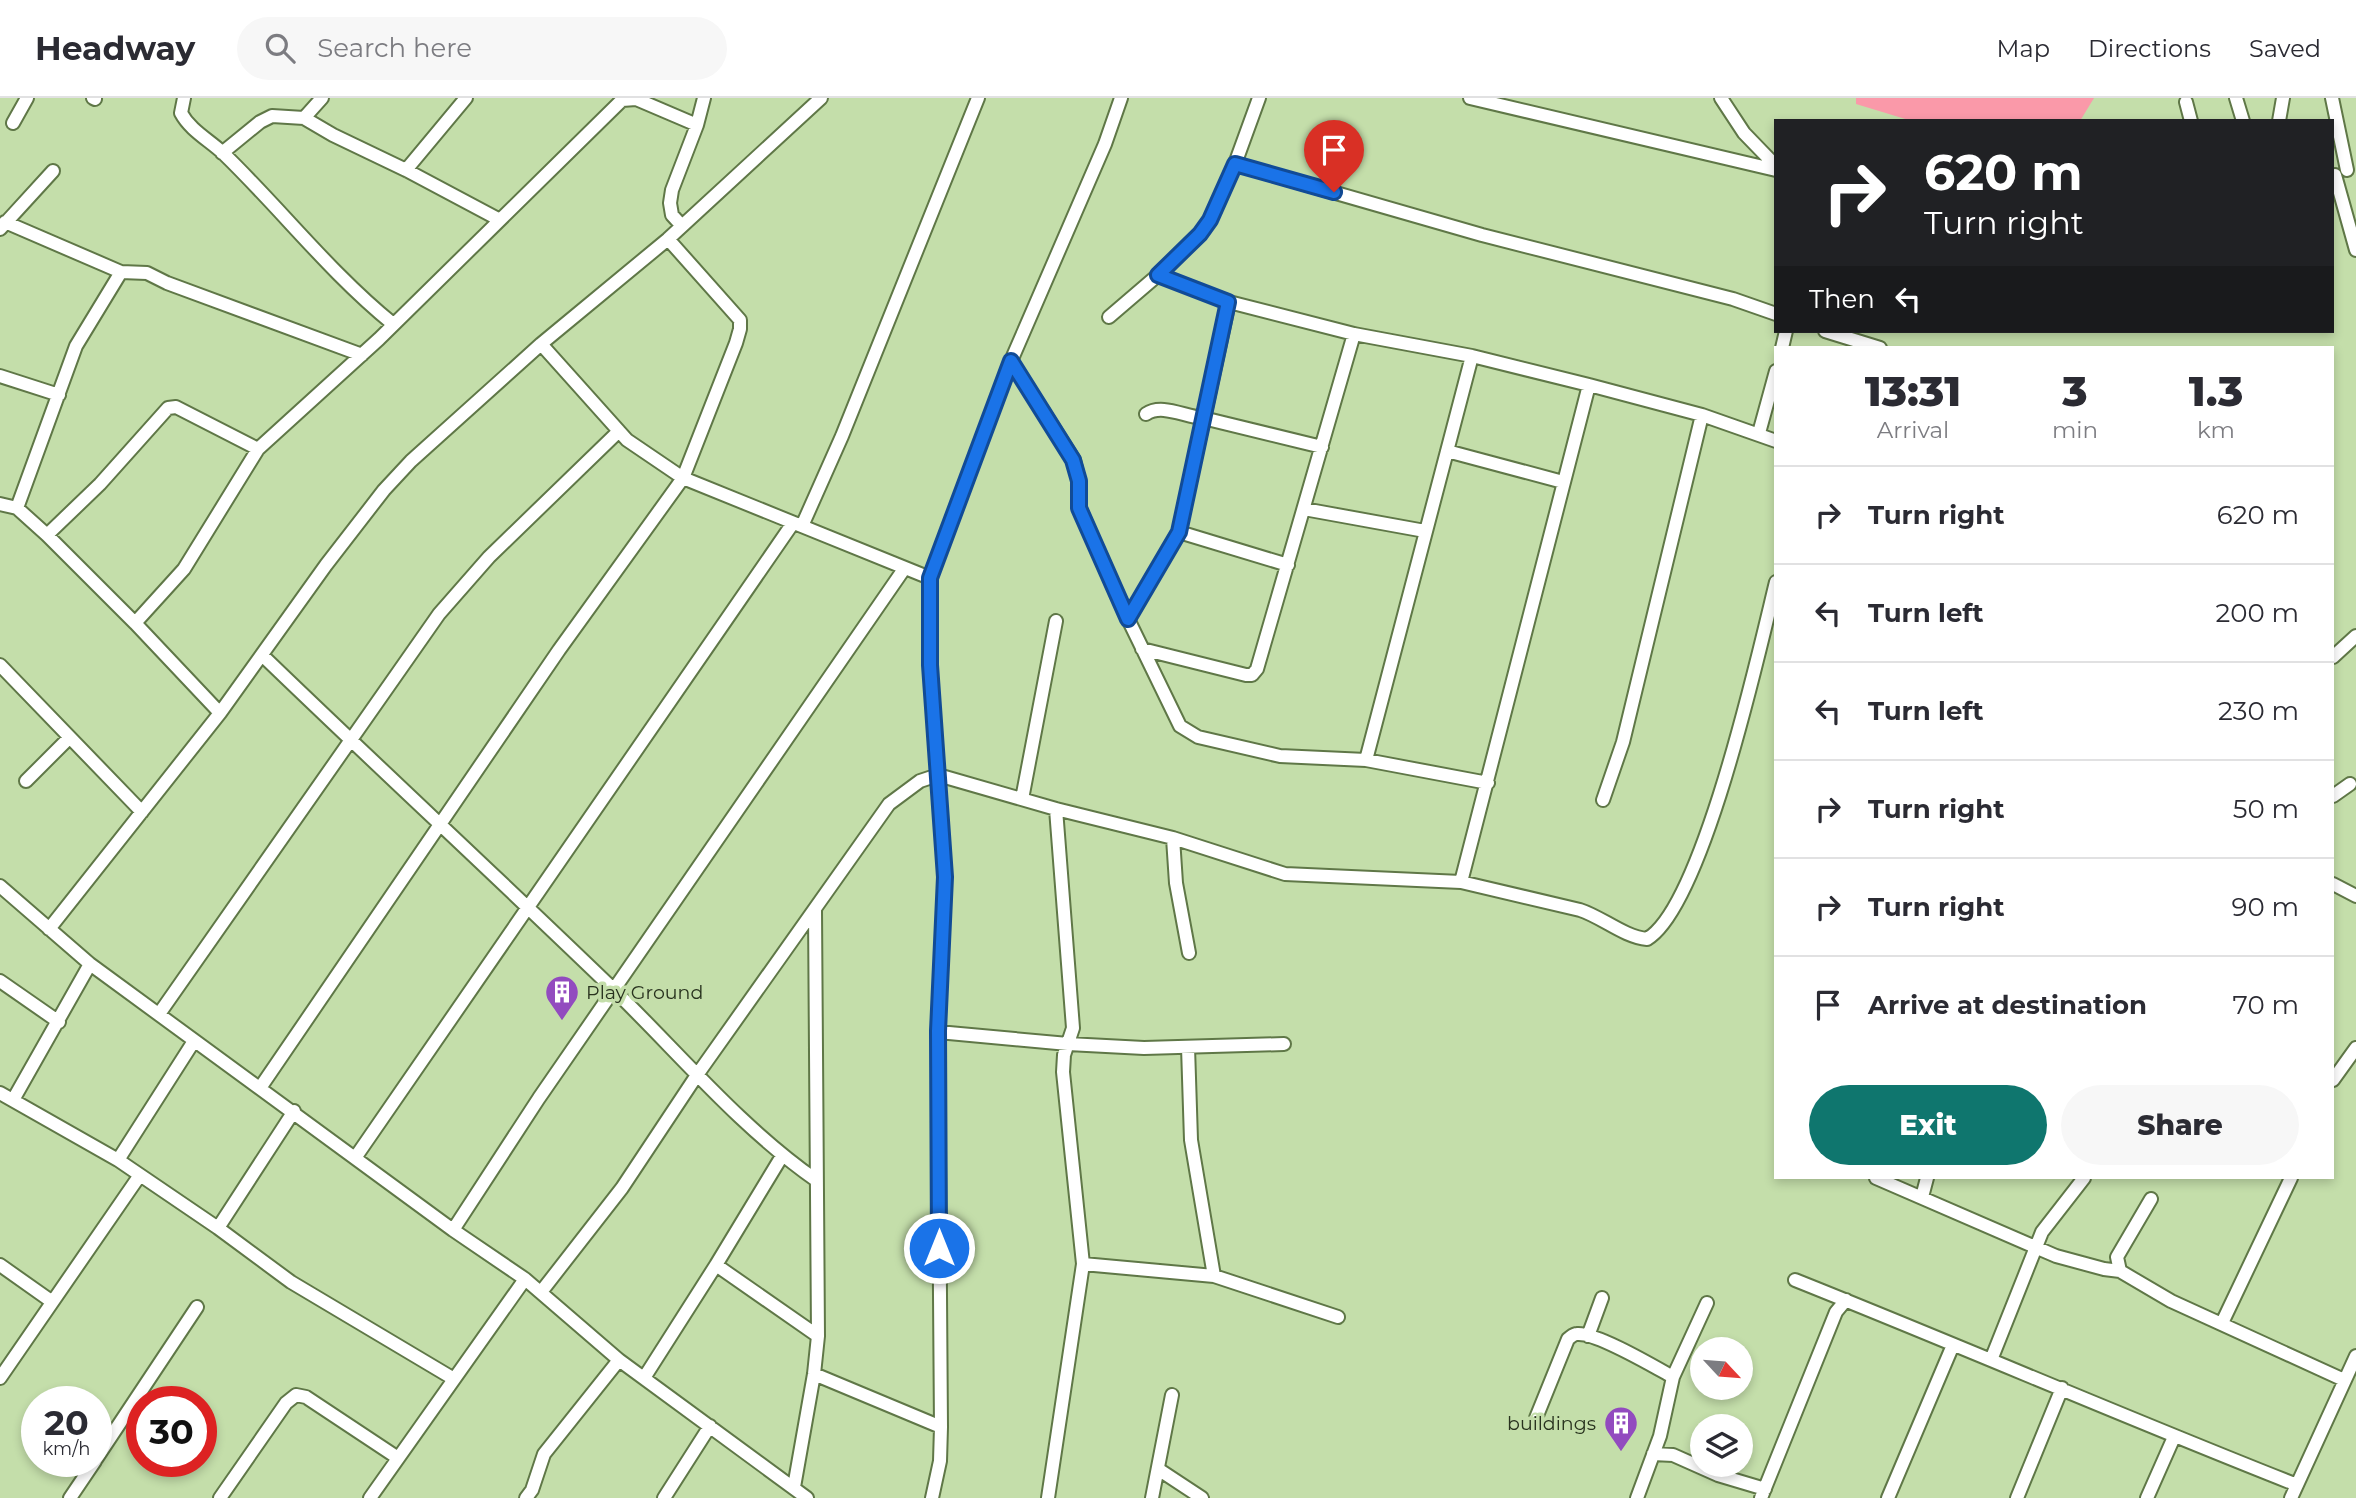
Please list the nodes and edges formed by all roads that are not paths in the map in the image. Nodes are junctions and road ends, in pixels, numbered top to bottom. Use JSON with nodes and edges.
{"nodes":[{"id":1,"x":27,"y":98,"type":"edge"},
{"id":2,"x":184,"y":98,"type":"edge"},
{"id":3,"x":322,"y":98,"type":"edge"},
{"id":4,"x":466,"y":98,"type":"edge"},
{"id":5,"x":704,"y":98,"type":"edge"},
{"id":6,"x":821,"y":98,"type":"edge"},
{"id":7,"x":978,"y":98,"type":"edge"},
{"id":8,"x":1121,"y":98,"type":"edge"},
{"id":9,"x":1259,"y":98,"type":"edge"},
{"id":10,"x":1470,"y":98,"type":"edge"},
{"id":11,"x":1721,"y":98,"type":"edge"},
{"id":12,"x":2236,"y":98,"type":"edge"},
{"id":13,"x":2283,"y":98,"type":"edge"},
{"id":14,"x":2332,"y":98,"type":"edge"},
{"id":15,"x":2186,"y":102,"type":"dead end"},
{"id":16,"x":304,"y":118,"type":"junction"},
{"id":17,"x":2190,"y":119,"type":"edge"},
{"id":18,"x":2242,"y":119,"type":"edge"},
{"id":19,"x":2279,"y":119,"type":"edge"},
{"id":20,"x":13,"y":123,"type":"dead end"},
{"id":21,"x":697,"y":125,"type":"junction"},
{"id":22,"x":222,"y":153,"type":"junction"},
{"id":23,"x":1235,"y":164,"type":"junction"},
{"id":24,"x":1774,"y":166,"type":"edge"},
{"id":25,"x":1774,"y":168,"type":"edge"},
{"id":26,"x":407,"y":170,"type":"junction"},
{"id":27,"x":53,"y":171,"type":"dead end"},
{"id":28,"x":2343,"y":172,"type":"edge"},
{"id":29,"x":500,"y":220,"type":"junction"},
{"id":30,"x":2,"y":226,"type":"edge"},
{"id":31,"x":682,"y":226,"type":"junction"},
{"id":32,"x":668,"y":239,"type":"junction"},
{"id":33,"x":2356,"y":250,"type":"edge"},
{"id":34,"x":121,"y":272,"type":"junction"},
{"id":35,"x":1158,"y":275,"type":"junction"},
{"id":36,"x":1228,"y":302,"type":"junction"},
{"id":37,"x":1774,"y":313,"type":"edge"},
{"id":38,"x":1109,"y":317,"type":"dead end"},
{"id":39,"x":393,"y":324,"type":"junction"},
{"id":40,"x":1831,"y":333,"type":"edge"},
{"id":41,"x":1354,"y":334,"type":"junction"},
{"id":42,"x":541,"y":344,"type":"junction"},
{"id":43,"x":1874,"y":346,"type":"edge"},
{"id":44,"x":362,"y":355,"type":"junction"},
{"id":45,"x":1472,"y":356,"type":"junction"},
{"id":46,"x":1011,"y":361,"type":"junction"},
{"id":47,"x":0,"y":376,"type":"edge"},
{"id":48,"x":1774,"y":378,"type":"edge"},
{"id":49,"x":1590,"y":385,"type":"junction"},
{"id":50,"x":59,"y":395,"type":"junction"},
{"id":51,"x":1146,"y":414,"type":"dead end"},
{"id":52,"x":1702,"y":415,"type":"junction"},
{"id":53,"x":1203,"y":418,"type":"junction"},
{"id":54,"x":619,"y":431,"type":"junction"},
{"id":55,"x":1759,"y":433,"type":"junction"},
{"id":56,"x":1774,"y":439,"type":"edge"},
{"id":57,"x":1322,"y":447,"type":"junction"},
{"id":58,"x":258,"y":449,"type":"junction"},
{"id":59,"x":1447,"y":451,"type":"junction"},
{"id":60,"x":683,"y":478,"type":"junction"},
{"id":61,"x":1563,"y":482,"type":"junction"},
{"id":62,"x":0,"y":504,"type":"edge"},
{"id":63,"x":17,"y":509,"type":"junction"},
{"id":64,"x":1304,"y":509,"type":"junction"},
{"id":65,"x":797,"y":525,"type":"junction"},
{"id":66,"x":1424,"y":531,"type":"junction"},
{"id":67,"x":1179,"y":532,"type":"junction"},
{"id":68,"x":47,"y":535,"type":"junction"},
{"id":69,"x":1288,"y":565,"type":"junction"},
{"id":70,"x":904,"y":569,"type":"junction"},
{"id":71,"x":930,"y":578,"type":"junction"},
{"id":72,"x":1774,"y":590,"type":"edge"},
{"id":73,"x":1128,"y":619,"type":"junction"},
{"id":74,"x":1056,"y":621,"type":"dead end"},
{"id":75,"x":135,"y":623,"type":"junction"},
{"id":76,"x":2356,"y":636,"type":"edge"},
{"id":77,"x":1142,"y":649,"type":"junction"},
{"id":78,"x":262,"y":655,"type":"junction"},
{"id":79,"x":2334,"y":656,"type":"edge"},
{"id":80,"x":0,"y":665,"type":"edge"},
{"id":81,"x":220,"y":713,"type":"junction"},
{"id":82,"x":69,"y":738,"type":"junction"},
{"id":83,"x":352,"y":741,"type":"junction"},
{"id":84,"x":1366,"y":760,"type":"junction"},
{"id":85,"x":938,"y":775,"type":"junction"},
{"id":86,"x":26,"y":781,"type":"dead end"},
{"id":87,"x":1489,"y":783,"type":"junction"},
{"id":88,"x":2350,"y":784,"type":"dead end"},
{"id":89,"x":2334,"y":795,"type":"edge"},
{"id":90,"x":1022,"y":799,"type":"junction"},
{"id":91,"x":1603,"y":800,"type":"dead end"},
{"id":92,"x":1056,"y":809,"type":"junction"},
{"id":93,"x":142,"y":812,"type":"junction"},
{"id":94,"x":440,"y":824,"type":"junction"},
{"id":95,"x":1173,"y":838,"type":"junction"},
{"id":96,"x":1461,"y":882,"type":"junction"},
{"id":97,"x":2334,"y":885,"type":"edge"},
{"id":98,"x":0,"y":886,"type":"edge"},
{"id":99,"x":2356,"y":896,"type":"edge"},
{"id":100,"x":528,"y":908,"type":"junction"},
{"id":101,"x":815,"y":910,"type":"junction"},
{"id":102,"x":49,"y":929,"type":"junction"},
{"id":103,"x":1189,"y":953,"type":"dead end"},
{"id":104,"x":90,"y":964,"type":"junction"},
{"id":105,"x":0,"y":981,"type":"edge"},
{"id":106,"x":614,"y":990,"type":"junction"},
{"id":107,"x":159,"y":1014,"type":"junction"},
{"id":108,"x":59,"y":1022,"type":"junction"},
{"id":109,"x":938,"y":1031,"type":"junction"},
{"id":110,"x":194,"y":1041,"type":"junction"},
{"id":111,"x":1068,"y":1044,"type":"junction"},
{"id":112,"x":1284,"y":1044,"type":"dead end"},
{"id":113,"x":1188,"y":1047,"type":"junction"},
{"id":114,"x":2356,"y":1048,"type":"edge"},
{"id":115,"x":697,"y":1075,"type":"junction"},
{"id":116,"x":2334,"y":1079,"type":"edge"},
{"id":117,"x":260,"y":1088,"type":"junction"},
{"id":118,"x":0,"y":1093,"type":"edge"},
{"id":119,"x":13,"y":1100,"type":"junction"},
{"id":120,"x":294,"y":1111,"type":"junction"},
{"id":121,"x":782,"y":1156,"type":"junction"},
{"id":122,"x":355,"y":1158,"type":"junction"},
{"id":123,"x":118,"y":1160,"type":"junction"},
{"id":124,"x":140,"y":1175,"type":"junction"},
{"id":125,"x":1878,"y":1179,"type":"edge"},
{"id":126,"x":1927,"y":1179,"type":"edge"},
{"id":127,"x":2083,"y":1179,"type":"edge"},
{"id":128,"x":2291,"y":1179,"type":"edge"},
{"id":129,"x":816,"y":1180,"type":"junction"},
{"id":130,"x":1922,"y":1197,"type":"junction"},
{"id":131,"x":2151,"y":1199,"type":"dead end"},
{"id":132,"x":218,"y":1228,"type":"junction"},
{"id":133,"x":453,"y":1230,"type":"junction"},
{"id":134,"x":2036,"y":1246,"type":"junction"},
{"id":135,"x":1083,"y":1264,"type":"junction"},
{"id":136,"x":0,"y":1265,"type":"edge"},
{"id":137,"x":716,"y":1265,"type":"junction"},
{"id":138,"x":2120,"y":1271,"type":"junction"},
{"id":139,"x":1214,"y":1276,"type":"junction"},
{"id":140,"x":525,"y":1279,"type":"junction"},
{"id":141,"x":1795,"y":1280,"type":"dead end"},
{"id":142,"x":541,"y":1292,"type":"junction"},
{"id":143,"x":1602,"y":1298,"type":"dead end"},
{"id":144,"x":1846,"y":1300,"type":"junction"},
{"id":145,"x":51,"y":1301,"type":"junction"},
{"id":146,"x":1707,"y":1303,"type":"dead end"},
{"id":147,"x":197,"y":1307,"type":"dead end"},
{"id":148,"x":1339,"y":1317,"type":"dead end"},
{"id":149,"x":2222,"y":1323,"type":"junction"},
{"id":150,"x":817,"y":1336,"type":"junction"},
{"id":151,"x":1588,"y":1336,"type":"junction"},
{"id":152,"x":1953,"y":1345,"type":"junction"},
{"id":153,"x":2356,"y":1356,"type":"edge"},
{"id":154,"x":619,"y":1360,"type":"junction"},
{"id":155,"x":1991,"y":1360,"type":"junction"},
{"id":156,"x":814,"y":1374,"type":"junction"},
{"id":157,"x":1673,"y":1377,"type":"junction"},
{"id":158,"x":0,"y":1378,"type":"edge"},
{"id":159,"x":643,"y":1378,"type":"junction"},
{"id":160,"x":454,"y":1379,"type":"junction"},
{"id":161,"x":2344,"y":1380,"type":"junction"},
{"id":162,"x":2062,"y":1388,"type":"junction"},
{"id":163,"x":1172,"y":1395,"type":"dead end"},
{"id":164,"x":1536,"y":1418,"type":"dead end"},
{"id":165,"x":710,"y":1426,"type":"junction"},
{"id":166,"x":941,"y":1427,"type":"junction"},
{"id":167,"x":112,"y":1434,"type":"edge"},
{"id":168,"x":1660,"y":1436,"type":"junction"},
{"id":169,"x":2174,"y":1437,"type":"junction"},
{"id":170,"x":1653,"y":1454,"type":"junction"},
{"id":171,"x":1673,"y":1455,"type":"junction"},
{"id":172,"x":398,"y":1458,"type":"junction"},
{"id":173,"x":1158,"y":1469,"type":"junction"},
{"id":174,"x":84,"y":1477,"type":"edge"},
{"id":175,"x":2297,"y":1485,"type":"junction"},
{"id":176,"x":1763,"y":1494,"type":"edge"},
{"id":177,"x":802,"y":1495,"type":"edge"},
{"id":178,"x":70,"y":1498,"type":"edge"},
{"id":179,"x":220,"y":1498,"type":"edge"},
{"id":180,"x":370,"y":1498,"type":"edge"},
{"id":181,"x":526,"y":1498,"type":"edge"},
{"id":182,"x":664,"y":1498,"type":"edge"},
{"id":183,"x":932,"y":1498,"type":"edge"},
{"id":184,"x":1048,"y":1498,"type":"edge"},
{"id":185,"x":1152,"y":1498,"type":"edge"},
{"id":186,"x":1202,"y":1498,"type":"edge"},
{"id":187,"x":1637,"y":1498,"type":"edge"},
{"id":188,"x":1888,"y":1498,"type":"edge"},
{"id":189,"x":2017,"y":1498,"type":"edge"},
{"id":190,"x":2147,"y":1498,"type":"edge"},
{"id":191,"x":2291,"y":1498,"type":"edge"}],
"edges":[{"from":1,"to":20,"type":"street"},
{"from":2,"to":22,"type":"street"},
{"from":3,"to":16,"type":"street"},
{"from":4,"to":26,"type":"street"},
{"from":5,"to":21,"type":"street"},
{"from":6,"to":31,"type":"street"},
{"from":7,"to":65,"type":"street"},
{"from":8,"to":46,"type":"street"},
{"from":9,"to":23,"type":"street"},
{"from":10,"to":25,"type":"street"},
{"from":11,"to":24,"type":"street"},
{"from":12,"to":18,"type":"street"},
{"from":13,"to":19,"type":"street"},
{"from":14,"to":28,"type":"street"},
{"from":15,"to":17,"type":"street"},
{"from":16,"to":22,"type":"street"},
{"from":16,"to":26,"type":"street"},
{"from":21,"to":29,"type":"street"},
{"from":21,"to":31,"type":"street"},
{"from":22,"to":39,"type":"street"},
{"from":23,"to":35,"type":"street"},
{"from":23,"to":37,"type":"street"},
{"from":26,"to":29,"type":"street"},
{"from":27,"to":30,"type":"street"},
{"from":28,"to":33,"type":"street"},
{"from":29,"to":39,"type":"street"},
{"from":30,"to":34,"type":"street"},
{"from":31,"to":32,"type":"street"},
{"from":32,"to":42,"type":"street"},
{"from":32,"to":60,"type":"street"},
{"from":34,"to":44,"type":"street"},
{"from":34,"to":50,"type":"street"},
{"from":35,"to":36,"type":"street"},
{"from":35,"to":38,"type":"street"},
{"from":36,"to":41,"type":"street"},
{"from":36,"to":53,"type":"street"},
{"from":39,"to":44,"type":"street"},
{"from":40,"to":43,"type":"street"},
{"from":41,"to":45,"type":"street"},
{"from":41,"to":57,"type":"street"},
{"from":42,"to":54,"type":"street"},
{"from":42,"to":78,"type":"street"},
{"from":44,"to":58,"type":"street"},
{"from":45,"to":49,"type":"street"},
{"from":45,"to":59,"type":"street"},
{"from":46,"to":71,"type":"street"},
{"from":46,"to":73,"type":"street"},
{"from":47,"to":50,"type":"street"},
{"from":48,"to":55,"type":"street"},
{"from":49,"to":52,"type":"street"},
{"from":49,"to":61,"type":"street"},
{"from":50,"to":63,"type":"street"},
{"from":51,"to":53,"type":"street"},
{"from":52,"to":55,"type":"street"},
{"from":52,"to":91,"type":"street"},
{"from":53,"to":57,"type":"street"},
{"from":53,"to":67,"type":"street"},
{"from":54,"to":60,"type":"street"},
{"from":54,"to":83,"type":"street"},
{"from":55,"to":56,"type":"street"},
{"from":57,"to":64,"type":"street"},
{"from":58,"to":68,"type":"street"},
{"from":58,"to":75,"type":"street"},
{"from":59,"to":61,"type":"street"},
{"from":59,"to":66,"type":"street"},
{"from":60,"to":65,"type":"street"},
{"from":60,"to":94,"type":"street"},
{"from":61,"to":87,"type":"street"},
{"from":62,"to":63,"type":"street"},
{"from":63,"to":68,"type":"street"},
{"from":64,"to":66,"type":"street"},
{"from":64,"to":69,"type":"street"},
{"from":65,"to":70,"type":"street"},
{"from":65,"to":100,"type":"street"},
{"from":66,"to":84,"type":"street"},
{"from":67,"to":69,"type":"street"},
{"from":67,"to":73,"type":"street"},
{"from":68,"to":75,"type":"street"},
{"from":69,"to":77,"type":"street"},
{"from":70,"to":71,"type":"street"},
{"from":70,"to":106,"type":"street"},
{"from":71,"to":85,"type":"street"},
{"from":72,"to":96,"type":"street"},
{"from":73,"to":77,"type":"street"},
{"from":74,"to":90,"type":"street"},
{"from":75,"to":81,"type":"street"},
{"from":76,"to":79,"type":"street"},
{"from":77,"to":84,"type":"street"},
{"from":78,"to":81,"type":"street"},
{"from":78,"to":83,"type":"street"},
{"from":80,"to":82,"type":"street"},
{"from":81,"to":93,"type":"street"},
{"from":82,"to":86,"type":"street"},
{"from":82,"to":93,"type":"street"},
{"from":83,"to":94,"type":"street"},
{"from":83,"to":107,"type":"street"},
{"from":84,"to":87,"type":"street"},
{"from":85,"to":90,"type":"street"},
{"from":85,"to":101,"type":"street"},
{"from":85,"to":109,"type":"street"},
{"from":87,"to":96,"type":"street"},
{"from":88,"to":89,"type":"street"},
{"from":90,"to":92,"type":"street"},
{"from":92,"to":95,"type":"street"},
{"from":92,"to":111,"type":"street"},
{"from":93,"to":102,"type":"street"},
{"from":94,"to":100,"type":"street"},
{"from":94,"to":117,"type":"street"},
{"from":95,"to":96,"type":"street"},
{"from":95,"to":103,"type":"street"},
{"from":97,"to":99,"type":"street"},
{"from":98,"to":102,"type":"street"},
{"from":100,"to":106,"type":"street"},
{"from":100,"to":122,"type":"street"},
{"from":101,"to":115,"type":"street"},
{"from":101,"to":129,"type":"street"},
{"from":102,"to":104,"type":"street"},
{"from":104,"to":107,"type":"street"},
{"from":104,"to":108,"type":"street"},
{"from":105,"to":108,"type":"street"},
{"from":106,"to":115,"type":"street"},
{"from":106,"to":133,"type":"street"},
{"from":107,"to":110,"type":"street"},
{"from":108,"to":119,"type":"street"},
{"from":109,"to":111,"type":"street"},
{"from":109,"to":166,"type":"street"},
{"from":110,"to":117,"type":"street"},
{"from":110,"to":123,"type":"street"},
{"from":111,"to":113,"type":"street"},
{"from":111,"to":135,"type":"street"},
{"from":112,"to":113,"type":"street"},
{"from":113,"to":139,"type":"street"},
{"from":114,"to":116,"type":"street"},
{"from":115,"to":121,"type":"street"},
{"from":115,"to":142,"type":"street"},
{"from":117,"to":120,"type":"street"},
{"from":118,"to":119,"type":"street"},
{"from":119,"to":123,"type":"street"},
{"from":120,"to":122,"type":"street"},
{"from":120,"to":132,"type":"street"},
{"from":121,"to":129,"type":"street"},
{"from":121,"to":137,"type":"street"},
{"from":122,"to":133,"type":"street"},
{"from":123,"to":124,"type":"street"},
{"from":124,"to":132,"type":"street"},
{"from":124,"to":145,"type":"street"},
{"from":125,"to":130,"type":"street"},
{"from":126,"to":130,"type":"street"},
{"from":127,"to":134,"type":"street"},
{"from":128,"to":149,"type":"street"},
{"from":129,"to":150,"type":"street"},
{"from":130,"to":134,"type":"street"},
{"from":131,"to":138,"type":"street"},
{"from":132,"to":160,"type":"street"},
{"from":133,"to":140,"type":"street"},
{"from":134,"to":138,"type":"street"},
{"from":134,"to":155,"type":"street"},
{"from":135,"to":139,"type":"street"},
{"from":135,"to":184,"type":"street"},
{"from":136,"to":145,"type":"street"},
{"from":137,"to":150,"type":"street"},
{"from":137,"to":159,"type":"street"},
{"from":138,"to":149,"type":"street"},
{"from":139,"to":148,"type":"street"},
{"from":140,"to":142,"type":"street"},
{"from":140,"to":160,"type":"street"},
{"from":141,"to":144,"type":"street"},
{"from":142,"to":154,"type":"street"},
{"from":143,"to":151,"type":"street"},
{"from":144,"to":152,"type":"street"},
{"from":144,"to":176,"type":"street"},
{"from":145,"to":158,"type":"street"},
{"from":146,"to":157,"type":"street"},
{"from":147,"to":167,"type":"street"},
{"from":149,"to":161,"type":"street"},
{"from":150,"to":156,"type":"street"},
{"from":151,"to":157,"type":"street"},
{"from":151,"to":164,"type":"street"},
{"from":152,"to":155,"type":"street"},
{"from":152,"to":188,"type":"street"},
{"from":153,"to":161,"type":"street"},
{"from":154,"to":159,"type":"street"},
{"from":154,"to":181,"type":"street"},
{"from":155,"to":162,"type":"street"},
{"from":156,"to":166,"type":"street"},
{"from":156,"to":177,"type":"street"},
{"from":157,"to":168,"type":"street"},
{"from":159,"to":165,"type":"street"},
{"from":160,"to":172,"type":"street"},
{"from":161,"to":175,"type":"street"},
{"from":162,"to":169,"type":"street"},
{"from":162,"to":189,"type":"street"},
{"from":163,"to":173,"type":"street"},
{"from":165,"to":177,"type":"street"},
{"from":165,"to":182,"type":"street"},
{"from":166,"to":183,"type":"street"},
{"from":168,"to":170,"type":"street"},
{"from":168,"to":171,"type":"street"},
{"from":169,"to":175,"type":"street"},
{"from":169,"to":190,"type":"street"},
{"from":170,"to":171,"type":"street"},
{"from":170,"to":187,"type":"street"},
{"from":171,"to":176,"type":"street"},
{"from":172,"to":179,"type":"street"},
{"from":172,"to":180,"type":"street"},
{"from":173,"to":185,"type":"street"},
{"from":173,"to":186,"type":"street"},
{"from":174,"to":178,"type":"street"},
{"from":175,"to":191,"type":"street"}]}
